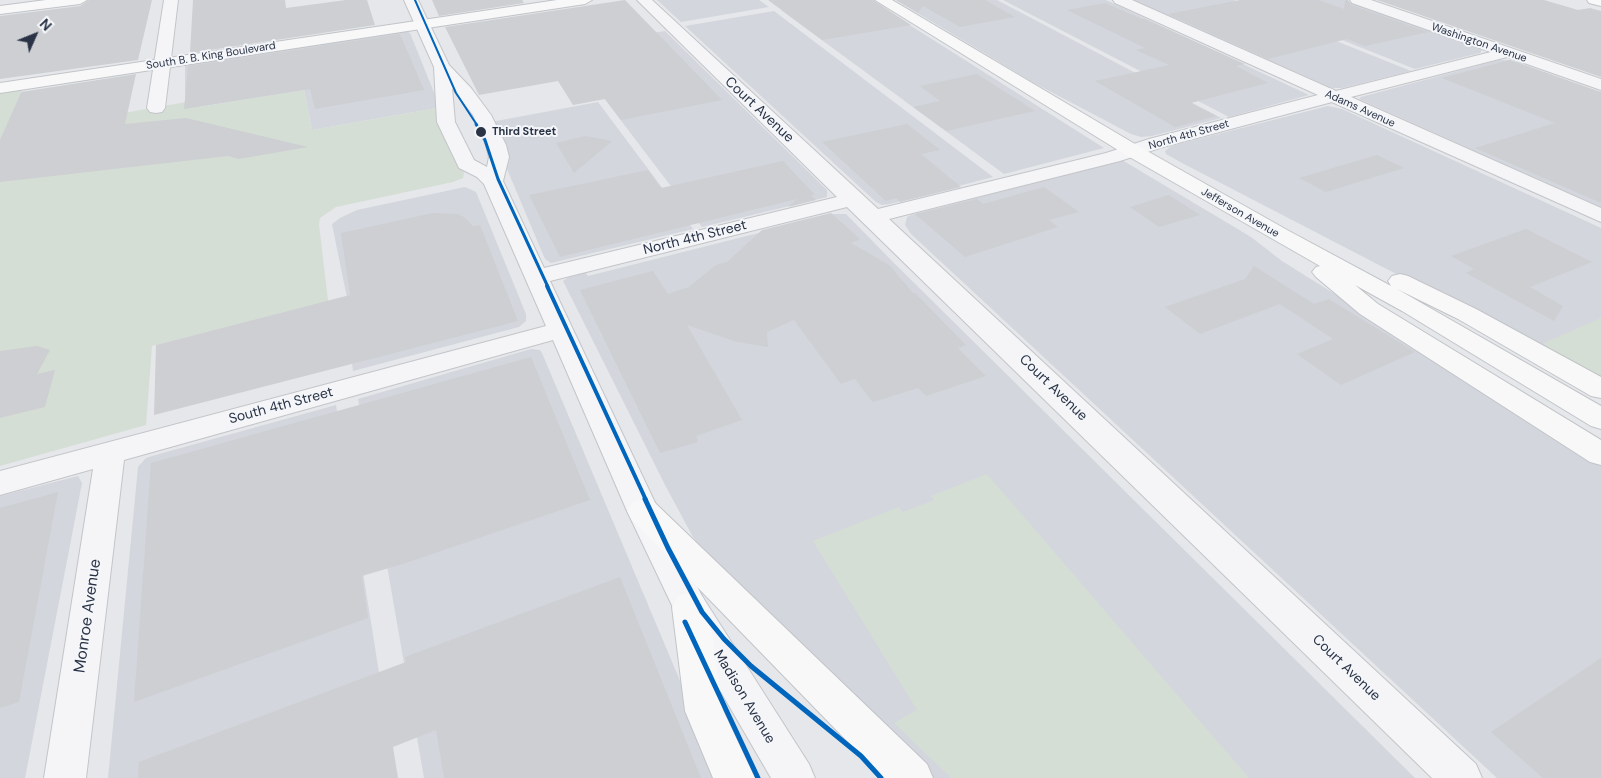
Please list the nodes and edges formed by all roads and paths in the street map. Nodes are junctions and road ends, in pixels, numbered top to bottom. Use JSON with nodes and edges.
{"nodes":[{"id":1,"x":80,"y":0,"type":"edge"},
{"id":2,"x":172,"y":0,"type":"edge"},
{"id":3,"x":411,"y":0,"type":"edge"},
{"id":4,"x":585,"y":0,"type":"edge"},
{"id":5,"x":644,"y":0,"type":"edge"},
{"id":6,"x":882,"y":0,"type":"edge"},
{"id":7,"x":1120,"y":0,"type":"edge"},
{"id":8,"x":1356,"y":0,"type":"edge"},
{"id":9,"x":1594,"y":0,"type":"edge"},
{"id":10,"x":1601,"y":2,"type":"edge"},
{"id":11,"x":0,"y":10,"type":"edge"},
{"id":12,"x":422,"y":25,"type":"junction"},
{"id":13,"x":1505,"y":53,"type":"junction"},
{"id":14,"x":162,"y":64,"type":"junction"},
{"id":15,"x":442,"y":67,"type":"junction"},
{"id":16,"x":1601,"y":85,"type":"edge"},
{"id":17,"x":0,"y":88,"type":"edge"},
{"id":18,"x":1333,"y":96,"type":"junction"},
{"id":19,"x":156,"y":108,"type":"dead end"},
{"id":20,"x":1134,"y":151,"type":"junction"},
{"id":21,"x":493,"y":181,"type":"junction"},
{"id":22,"x":853,"y":199,"type":"junction"},
{"id":23,"x":1601,"y":216,"type":"edge"},
{"id":24,"x":873,"y":217,"type":"junction"},
{"id":25,"x":1281,"y":236,"type":"junction"},
{"id":26,"x":537,"y":277,"type":"junction"},
{"id":27,"x":561,"y":330,"type":"junction"},
{"id":28,"x":1601,"y":389,"type":"edge"},
{"id":29,"x":1601,"y":419,"type":"edge"},
{"id":30,"x":110,"y":454,"type":"junction"},
{"id":31,"x":1601,"y":454,"type":"edge"},
{"id":32,"x":0,"y":483,"type":"edge"},
{"id":33,"x":643,"y":511,"type":"junction"},
{"id":34,"x":690,"y":607,"type":"junction"},
{"id":35,"x":65,"y":778,"type":"edge"},
{"id":36,"x":734,"y":778,"type":"edge"},
{"id":37,"x":794,"y":778,"type":"edge"},
{"id":38,"x":912,"y":778,"type":"edge"},
{"id":39,"x":1461,"y":778,"type":"edge"}],
"edges":[{"from":1,"to":11,"type":"main road"},
{"from":2,"to":14,"type":"street"},
{"from":3,"to":12,"type":"street"},
{"from":4,"to":12,"type":"main road","name":"South B. B. King Boulevard"},
{"from":5,"to":22,"type":"street","name":"Court Avenue"},
{"from":6,"to":20,"type":"main road","name":"Jefferson Avenue"},
{"from":7,"to":18,"type":"street","name":"Adams Avenue"},
{"from":8,"to":13,"type":"street","name":"Washington Avenue"},
{"from":9,"to":10,"type":"main road"},
{"from":12,"to":14,"type":"main road","name":"South B. B. King Boulevard"},
{"from":12,"to":15,"type":"street"},
{"from":13,"to":16,"type":"street","name":"Washington Avenue"},
{"from":13,"to":18,"type":"street","name":"North 4th Street"},
{"from":14,"to":17,"type":"main road","name":"South B. B. King Boulevard"},
{"from":14,"to":19,"type":"street"},
{"from":15,"to":21,"type":"street"},
{"from":15,"to":21,"type":"street"},
{"from":18,"to":20,"type":"street","name":"North 4th Street"},
{"from":18,"to":23,"type":"street","name":"Adams Avenue"},
{"from":20,"to":24,"type":"street","name":"North 4th Street"},
{"from":20,"to":25,"type":"main road","name":"Jefferson Avenue"},
{"from":21,"to":26,"type":"street","name":"Madison Avenue"},
{"from":22,"to":24,"type":"street","name":"Court Avenue"},
{"from":22,"to":26,"type":"street","name":"North 4th Street"},
{"from":24,"to":39,"type":"street","name":"Court Avenue"},
{"from":25,"to":28,"type":"main road"},
{"from":25,"to":29,"type":"main road","name":"Jefferson Avenue"},
{"from":25,"to":31,"type":"main road"},
{"from":26,"to":27,"type":"street","name":"Madison Avenue"},
{"from":27,"to":30,"type":"street","name":"South 4th Street"},
{"from":27,"to":33,"type":"street","name":"Madison Avenue"},
{"from":30,"to":32,"type":"street","name":"South 4th Street"},
{"from":30,"to":35,"type":"street","name":"Monroe Avenue"},
{"from":33,"to":34,"type":"street","name":"Madison Avenue"},
{"from":33,"to":38,"type":"main road"},
{"from":34,"to":36,"type":"main road"},
{"from":34,"to":37,"type":"street","name":"Madison Avenue"}]}
